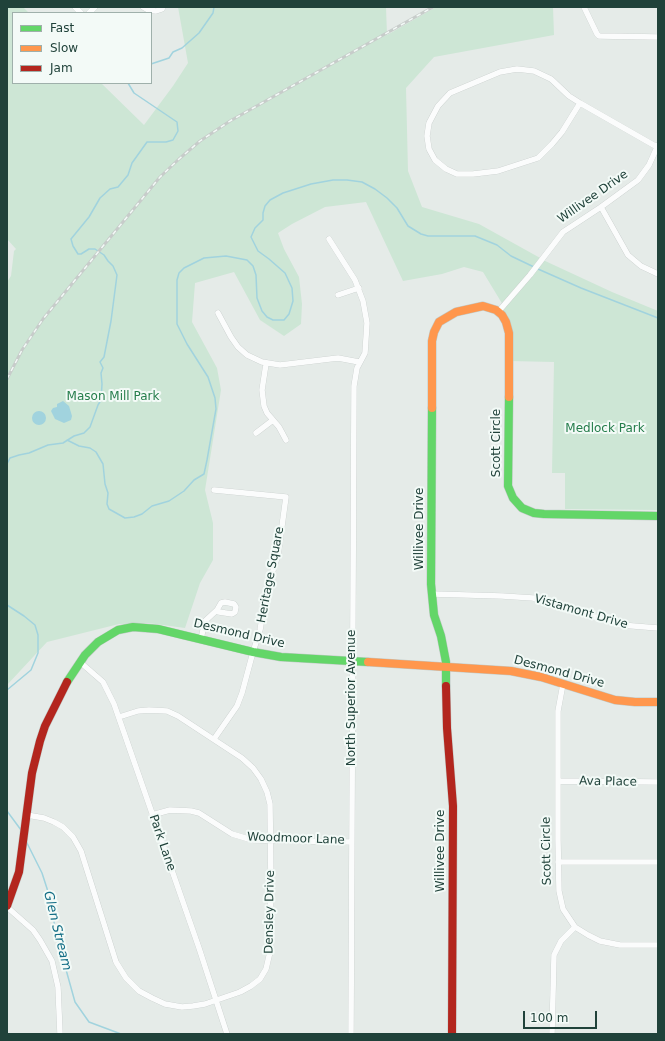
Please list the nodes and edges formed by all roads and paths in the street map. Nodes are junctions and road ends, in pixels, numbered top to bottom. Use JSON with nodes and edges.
{"nodes":[{"id":1,"x":143,"y":7,"type":"edge"},
{"id":2,"x":164,"y":7,"type":"edge"},
{"id":3,"x":584,"y":7,"type":"edge"},
{"id":4,"x":658,"y":37,"type":"edge"},
{"id":5,"x":580,"y":103,"type":"junction"},
{"id":6,"x":657,"y":146,"type":"edge"},
{"id":7,"x":601,"y":207,"type":"junction"},
{"id":8,"x":329,"y":239,"type":"dead end"},
{"id":9,"x":658,"y":274,"type":"edge"},
{"id":10,"x":359,"y":288,"type":"junction"},
{"id":11,"x":338,"y":295,"type":"dead end"},
{"id":12,"x":498,"y":312,"type":"junction"},
{"id":13,"x":218,"y":313,"type":"dead end"},
{"id":14,"x":359,"y":362,"type":"junction"},
{"id":15,"x":266,"y":364,"type":"junction"},
{"id":16,"x":273,"y":420,"type":"junction"},
{"id":17,"x":256,"y":432,"type":"dead end"},
{"id":18,"x":286,"y":440,"type":"dead end"},
{"id":19,"x":214,"y":490,"type":"dead end"},
{"id":20,"x":658,"y":516,"type":"edge"},
{"id":21,"x":432,"y":594,"type":"junction"},
{"id":22,"x":217,"y":610,"type":"dead end"},
{"id":23,"x":658,"y":628,"type":"edge"},
{"id":24,"x":201,"y":639,"type":"junction"},
{"id":25,"x":253,"y":652,"type":"junction"},
{"id":26,"x":80,"y":662,"type":"junction"},
{"id":27,"x":352,"y":662,"type":"junction"},
{"id":28,"x":447,"y":667,"type":"junction"},
{"id":29,"x":563,"y":684,"type":"junction"},
{"id":30,"x":658,"y":702,"type":"edge"},
{"id":31,"x":119,"y":717,"type":"junction"},
{"id":32,"x":214,"y":740,"type":"junction"},
{"id":33,"x":559,"y":781,"type":"junction"},
{"id":34,"x":658,"y":782,"type":"edge"},
{"id":35,"x":27,"y":815,"type":"junction"},
{"id":36,"x":152,"y":815,"type":"junction"},
{"id":37,"x":270,"y":841,"type":"junction"},
{"id":38,"x":352,"y":842,"type":"junction"},
{"id":39,"x":558,"y":862,"type":"junction"},
{"id":40,"x":658,"y":862,"type":"edge"},
{"id":41,"x":7,"y":906,"type":"edge"},
{"id":42,"x":575,"y":926,"type":"junction"},
{"id":43,"x":658,"y":945,"type":"edge"},
{"id":44,"x":217,"y":1000,"type":"junction"},
{"id":45,"x":60,"y":1034,"type":"edge"},
{"id":46,"x":227,"y":1034,"type":"edge"},
{"id":47,"x":351,"y":1034,"type":"edge"},
{"id":48,"x":452,"y":1034,"type":"edge"},
{"id":49,"x":552,"y":1034,"type":"edge"}],
"edges":[{"from":1,"to":2,"type":"street"},
{"from":3,"to":4,"type":"street"},
{"from":5,"to":5,"type":"street"},
{"from":5,"to":6,"type":"street"},
{"from":6,"to":7,"type":"street","name":"Willivee Drive"},
{"from":7,"to":9,"type":"street"},
{"from":7,"to":12,"type":"street","name":"Willivee Drive"},
{"from":8,"to":10,"type":"street","name":"North Superior Avenue"},
{"from":10,"to":11,"type":"street"},
{"from":10,"to":14,"type":"street","name":"North Superior Avenue"},
{"from":12,"to":20,"type":"street","name":"Scott Circle"},
{"from":12,"to":21,"type":"street","name":"Willivee Drive"},
{"from":13,"to":15,"type":"street"},
{"from":14,"to":15,"type":"street"},
{"from":14,"to":27,"type":"street","name":"North Superior Avenue"},
{"from":15,"to":16,"type":"street"},
{"from":16,"to":17,"type":"street"},
{"from":16,"to":18,"type":"street"},
{"from":19,"to":25,"type":"street","name":"Heritage Square"},
{"from":21,"to":23,"type":"street","name":"Vistamont Drive"},
{"from":21,"to":28,"type":"street","name":"Willivee Drive"},
{"from":22,"to":24,"type":"street"},
{"from":24,"to":25,"type":"street","name":"Desmond Drive"},
{"from":24,"to":26,"type":"street","name":"Desmond Drive"},
{"from":25,"to":27,"type":"street","name":"Desmond Drive"},
{"from":25,"to":32,"type":"street"},
{"from":26,"to":31,"type":"street","name":"Park Lane"},
{"from":26,"to":35,"type":"street","name":"Desmond Drive"},
{"from":27,"to":28,"type":"street","name":"Desmond Drive"},
{"from":27,"to":38,"type":"street","name":"North Superior Avenue"},
{"from":28,"to":29,"type":"street","name":"Desmond Drive"},
{"from":28,"to":48,"type":"street","name":"Willivee Drive"},
{"from":29,"to":30,"type":"street","name":"Desmond Drive"},
{"from":29,"to":33,"type":"street","name":"Scott Circle"},
{"from":31,"to":32,"type":"street","name":"Densley Drive"},
{"from":31,"to":36,"type":"street","name":"Park Lane"},
{"from":32,"to":37,"type":"street","name":"Densley Drive"},
{"from":33,"to":34,"type":"street","name":"Ava Place"},
{"from":33,"to":39,"type":"street","name":"Scott Circle"},
{"from":35,"to":41,"type":"street","name":"Desmond Drive"},
{"from":35,"to":44,"type":"street","name":"Densley Drive"},
{"from":36,"to":37,"type":"street","name":"Woodmoor Lane"},
{"from":36,"to":44,"type":"street","name":"Park Lane"},
{"from":37,"to":38,"type":"street","name":"Woodmoor Lane"},
{"from":37,"to":44,"type":"street","name":"Densley Drive"},
{"from":38,"to":47,"type":"street","name":"North Superior Avenue"},
{"from":39,"to":40,"type":"street"},
{"from":39,"to":42,"type":"street","name":"Scott Circle"},
{"from":41,"to":45,"type":"street"},
{"from":42,"to":43,"type":"street","name":"Scott Circle"},
{"from":42,"to":49,"type":"street"},
{"from":44,"to":46,"type":"street","name":"Park Lane"}]}
